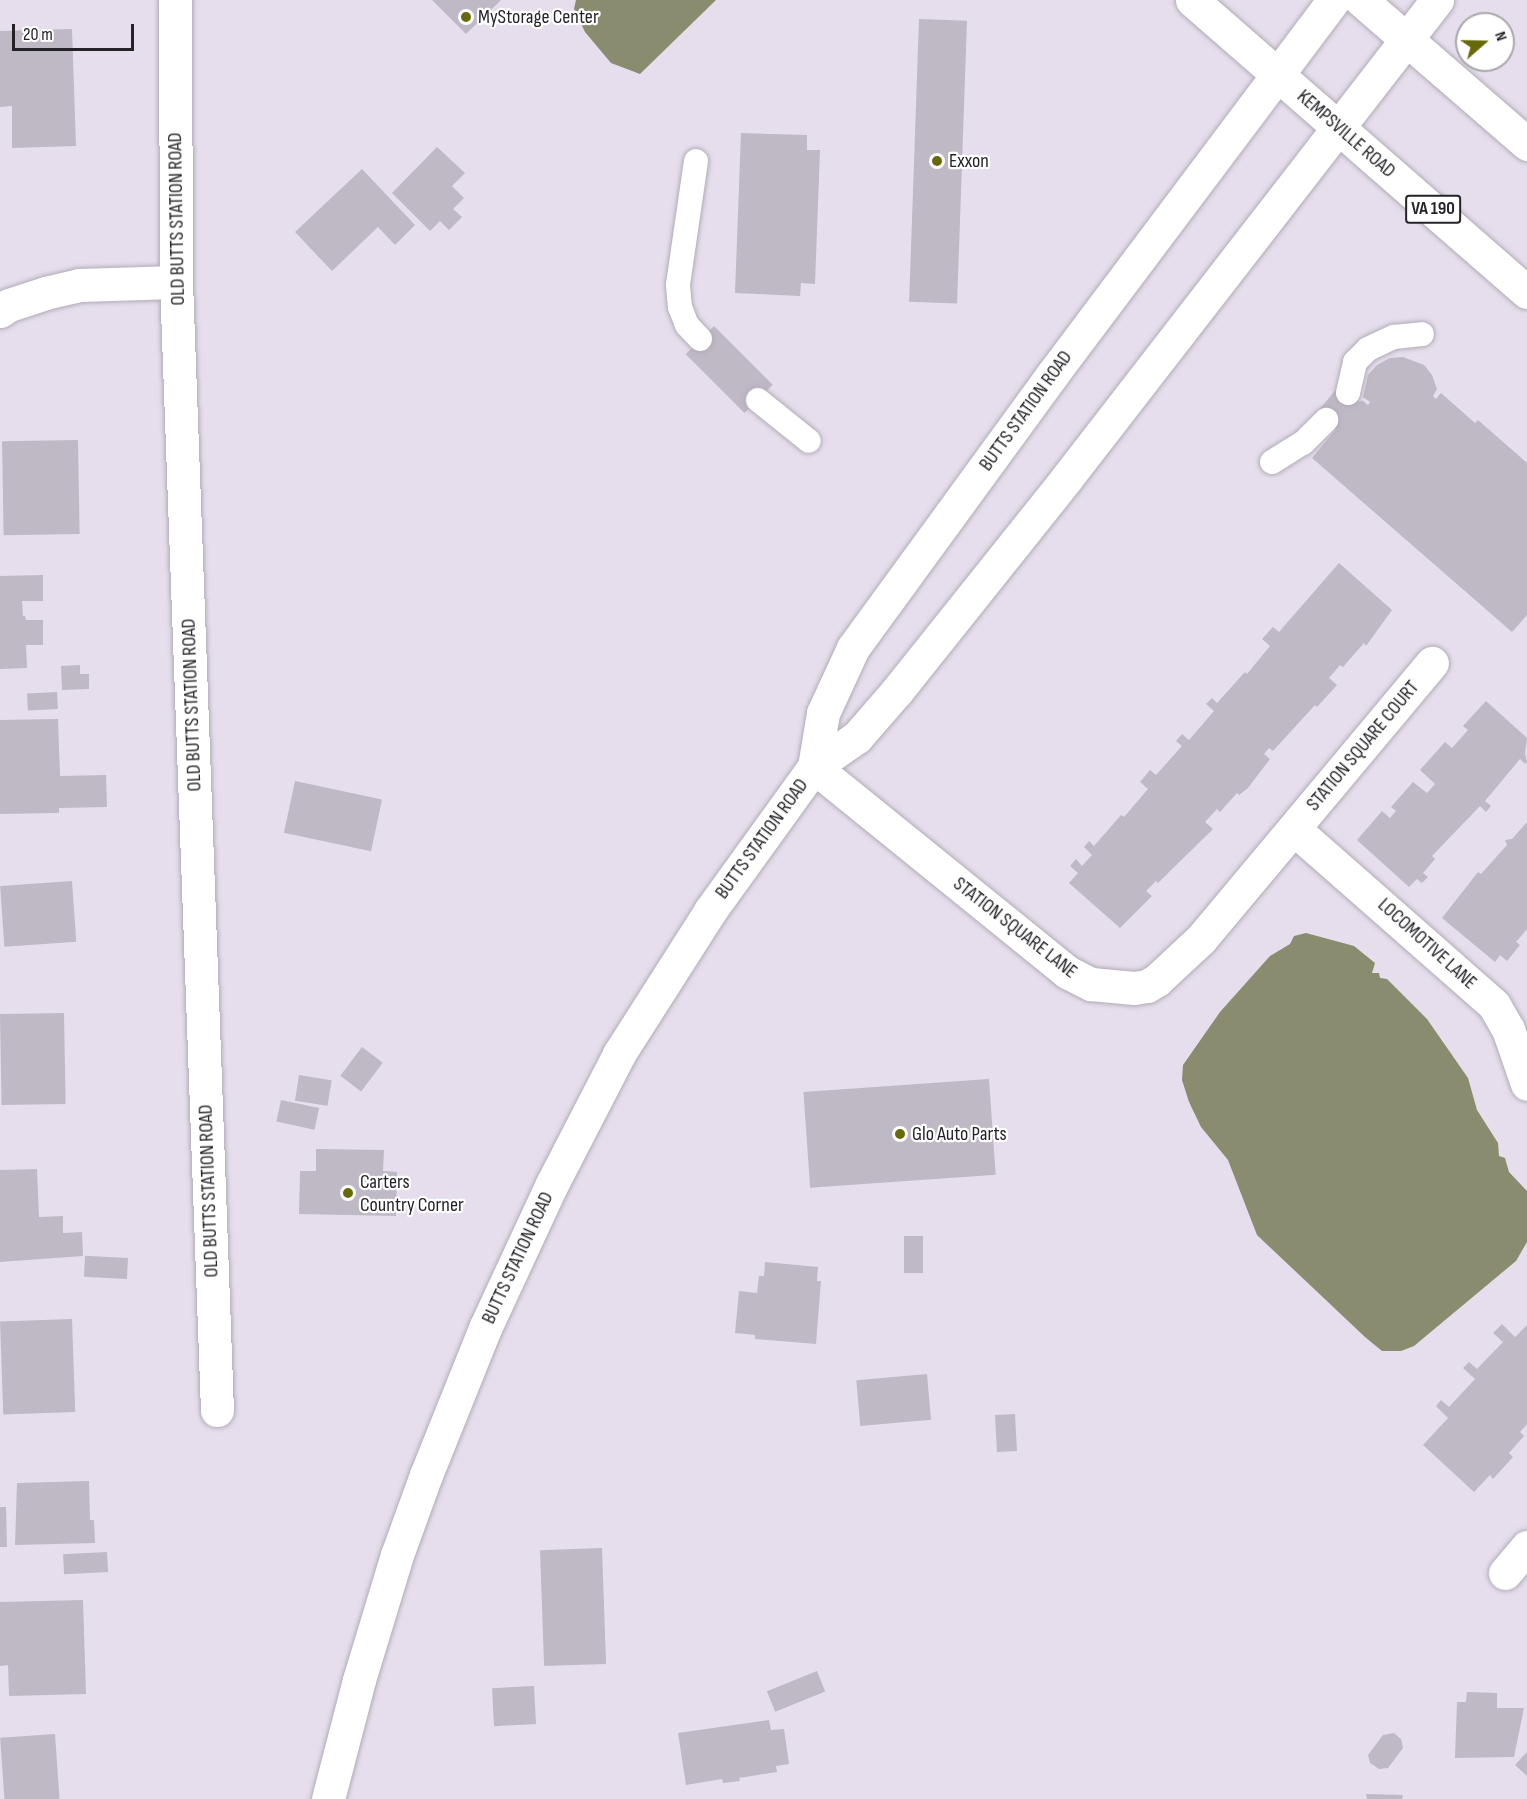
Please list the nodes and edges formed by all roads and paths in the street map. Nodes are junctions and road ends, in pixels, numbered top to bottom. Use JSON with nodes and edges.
{"nodes":[{"id":1,"x":175,"y":0,"type":"edge"},
{"id":2,"x":1192,"y":0,"type":"edge"},
{"id":3,"x":1334,"y":0,"type":"edge"},
{"id":4,"x":1361,"y":0,"type":"edge"},
{"id":5,"x":1437,"y":0,"type":"edge"},
{"id":6,"x":1407,"y":38,"type":"junction"},
{"id":7,"x":1277,"y":75,"type":"junction"},
{"id":8,"x":1339,"y":126,"type":"junction"},
{"id":9,"x":1527,"y":144,"type":"edge"},
{"id":10,"x":696,"y":161,"type":"dead end"},
{"id":11,"x":176,"y":282,"type":"junction"},
{"id":12,"x":1527,"y":292,"type":"edge"},
{"id":13,"x":0,"y":311,"type":"edge"},
{"id":14,"x":1422,"y":334,"type":"dead end"},
{"id":15,"x":700,"y":339,"type":"dead end"},
{"id":16,"x":1348,"y":393,"type":"dead end"},
{"id":17,"x":758,"y":400,"type":"dead end"},
{"id":18,"x":1326,"y":420,"type":"dead end"},
{"id":19,"x":808,"y":441,"type":"dead end"},
{"id":20,"x":1272,"y":462,"type":"dead end"},
{"id":21,"x":1432,"y":663,"type":"dead end"},
{"id":22,"x":814,"y":767,"type":"junction"},
{"id":23,"x":1294,"y":829,"type":"junction"},
{"id":24,"x":1520,"y":1047,"type":"edge"},
{"id":25,"x":1527,"y":1084,"type":"edge"},
{"id":26,"x":217,"y":1410,"type":"dead end"},
{"id":27,"x":1527,"y":1547,"type":"edge"},
{"id":28,"x":1505,"y":1573,"type":"dead end"},
{"id":29,"x":328,"y":1799,"type":"edge"}],
"edges":[{"from":1,"to":11,"type":"main road","name":"OLD BUTTS STATION ROAD"},
{"from":2,"to":7,"type":"main road","name":"KEMPSVILLE ROAD","number":"VA 190"},
{"from":3,"to":7,"type":"main road","name":"BUTTS STATION ROAD"},
{"from":4,"to":6,"type":"main road"},
{"from":5,"to":6,"type":"main road","name":"BUTTS STATION ROAD"},
{"from":6,"to":8,"type":"main road","name":"BUTTS STATION ROAD"},
{"from":6,"to":9,"type":"main road"},
{"from":7,"to":8,"type":"main road","name":"KEMPSVILLE ROAD","number":"VA 190"},
{"from":7,"to":22,"type":"main road","name":"BUTTS STATION ROAD"},
{"from":8,"to":12,"type":"main road","name":"KEMPSVILLE ROAD","number":"VA 190"},
{"from":8,"to":22,"type":"main road","name":"BUTTS STATION ROAD"},
{"from":10,"to":15,"type":"lane"},
{"from":11,"to":13,"type":"main road"},
{"from":11,"to":26,"type":"main road","name":"OLD BUTTS STATION ROAD"},
{"from":14,"to":16,"type":"lane"},
{"from":17,"to":19,"type":"lane"},
{"from":18,"to":20,"type":"lane"},
{"from":21,"to":23,"type":"main road","name":"STATION SQUARE COURT"},
{"from":22,"to":23,"type":"main road","name":"STATION SQUARE LANE"},
{"from":22,"to":29,"type":"main road","name":"BUTTS STATION ROAD"},
{"from":23,"to":24,"type":"main road","name":"LOCOMOTIVE LANE"},
{"from":24,"to":25,"type":"main road","name":"LOCOMOTIVE LANE"},
{"from":27,"to":28,"type":"main road"}]}
